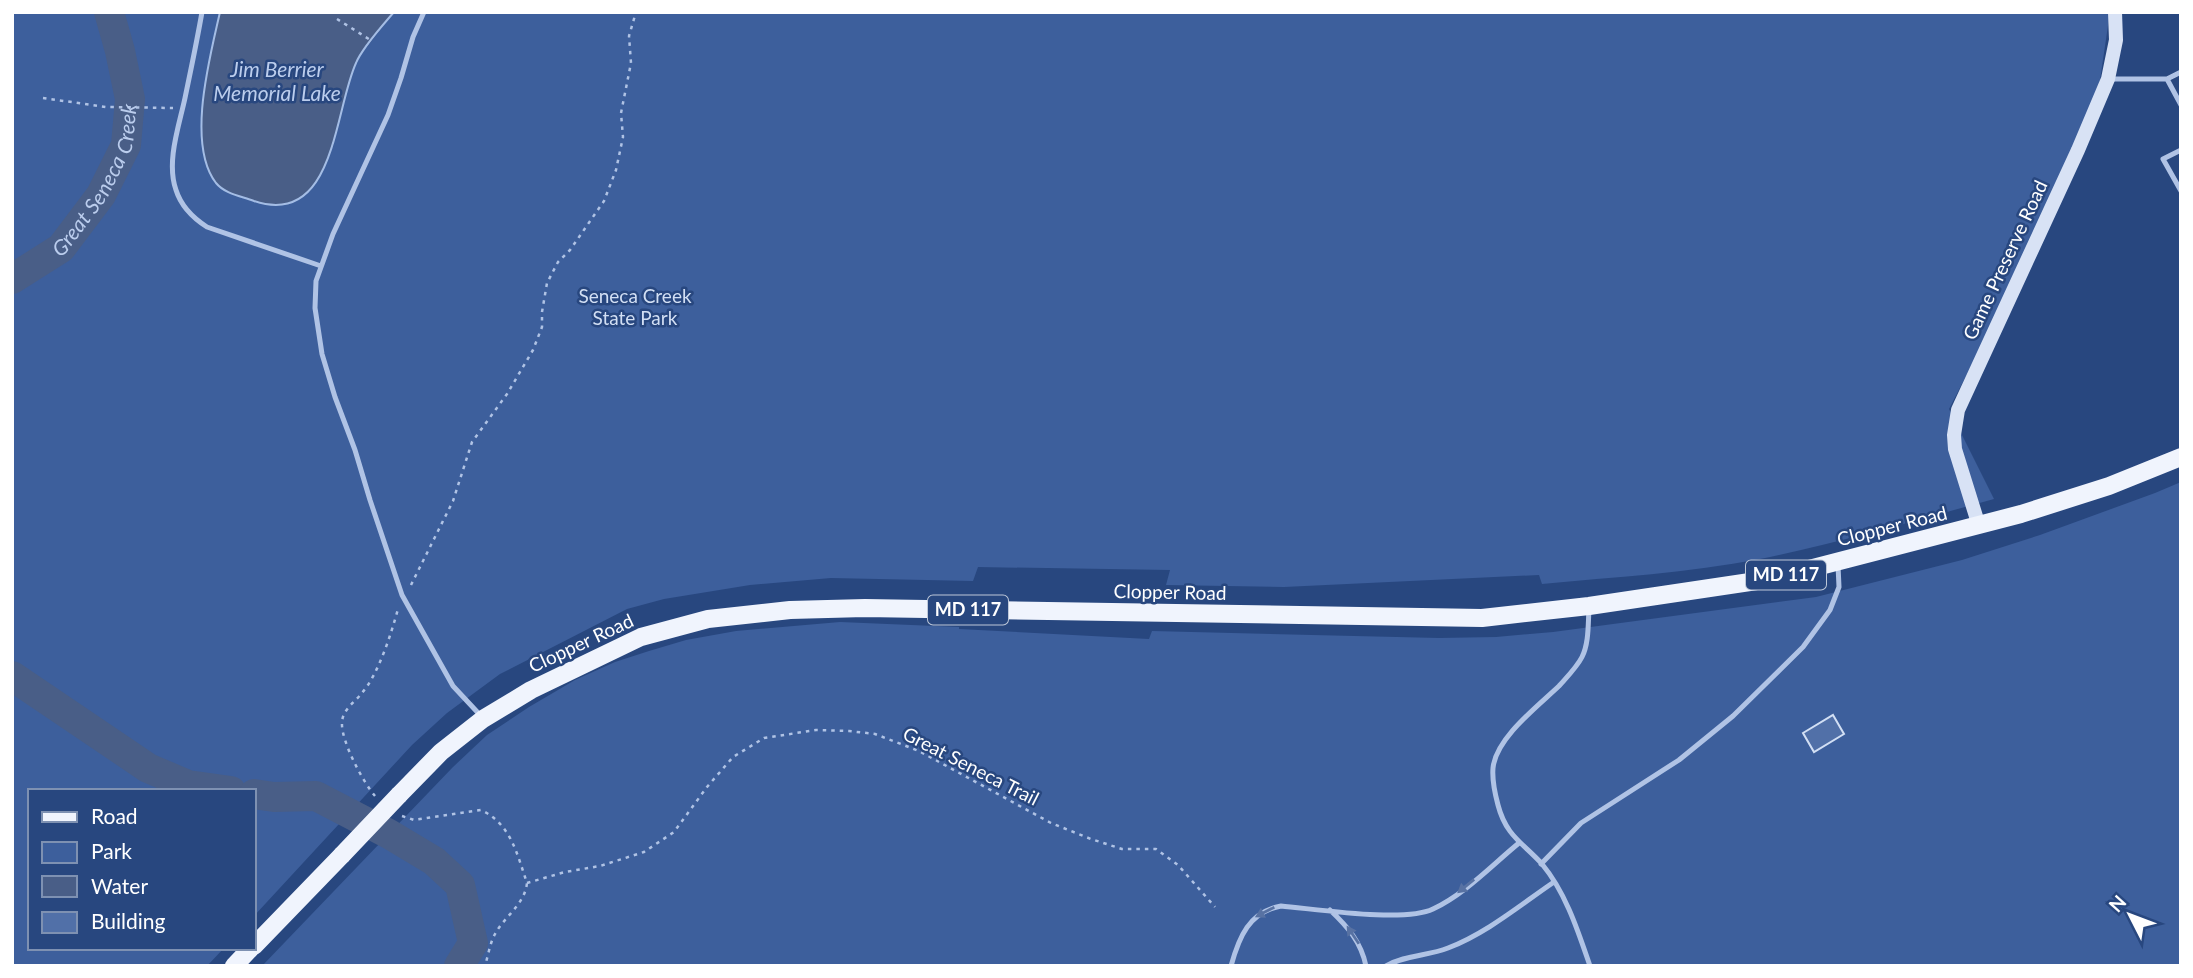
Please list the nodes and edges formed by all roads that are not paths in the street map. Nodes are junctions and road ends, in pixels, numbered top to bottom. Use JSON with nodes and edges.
{"nodes":[{"id":1,"x":202,"y":12,"type":"edge"},
{"id":2,"x":424,"y":12,"type":"edge"},
{"id":3,"x":2115,"y":12,"type":"edge"},
{"id":4,"x":2181,"y":72,"type":"edge"},
{"id":5,"x":2108,"y":79,"type":"junction"},
{"id":6,"x":2167,"y":79,"type":"junction"},
{"id":7,"x":2181,"y":105,"type":"edge"},
{"id":8,"x":2181,"y":150,"type":"edge"},
{"id":9,"x":2181,"y":191,"type":"edge"},
{"id":10,"x":321,"y":266,"type":"junction"},
{"id":11,"x":2181,"y":457,"type":"edge"},
{"id":12,"x":1979,"y":526,"type":"junction"},
{"id":13,"x":1838,"y":562,"type":"junction"},
{"id":14,"x":1589,"y":606,"type":"junction"},
{"id":15,"x":483,"y":719,"type":"junction"},
{"id":16,"x":1519,"y":843,"type":"junction"},
{"id":17,"x":1541,"y":864,"type":"junction"},
{"id":18,"x":1554,"y":882,"type":"junction"},
{"id":19,"x":1330,"y":910,"type":"junction"},
{"id":20,"x":256,"y":944,"type":"edge"},
{"id":21,"x":250,"y":950,"type":"edge"},
{"id":22,"x":234,"y":966,"type":"edge"},
{"id":23,"x":1231,"y":966,"type":"edge"},
{"id":24,"x":1366,"y":966,"type":"edge"},
{"id":25,"x":1386,"y":966,"type":"edge"},
{"id":26,"x":1590,"y":966,"type":"edge"}],
"edges":[{"from":1,"to":10,"type":"lane"},
{"from":2,"to":10,"type":"lane"},
{"from":3,"to":5,"type":"street","name":"Game Preserve Road"},
{"from":4,"to":6,"type":"lane"},
{"from":5,"to":6,"type":"lane"},
{"from":5,"to":12,"type":"street","name":"Game Preserve Road"},
{"from":6,"to":7,"type":"lane"},
{"from":8,"to":9,"type":"lane"},
{"from":10,"to":15,"type":"lane"},
{"from":11,"to":12,"type":"main road","name":"Clopper Road","number":"MD 117"},
{"from":12,"to":13,"type":"main road","name":"Clopper Road","number":"MD 117"},
{"from":13,"to":14,"type":"main road","name":"Clopper Road","number":"MD 117"},
{"from":13,"to":17,"type":"lane"},
{"from":14,"to":15,"type":"main road","name":"Clopper Road","number":"MD 117"},
{"from":14,"to":16,"type":"lane"},
{"from":15,"to":20,"type":"main road","name":"Clopper Road","number":"MD 117","bridge":true},
{"from":16,"to":17,"type":"lane"},
{"from":16,"to":19,"type":"lane","one_way":true},
{"from":17,"to":18,"type":"lane"},
{"from":18,"to":25,"type":"lane"},
{"from":18,"to":26,"type":"lane"},
{"from":19,"to":23,"type":"lane","one_way":true},
{"from":24,"to":19,"type":"lane","one_way":true},
{"from":21,"to":22,"type":"main road","name":"Clopper Road","number":"MD 117"}]}
